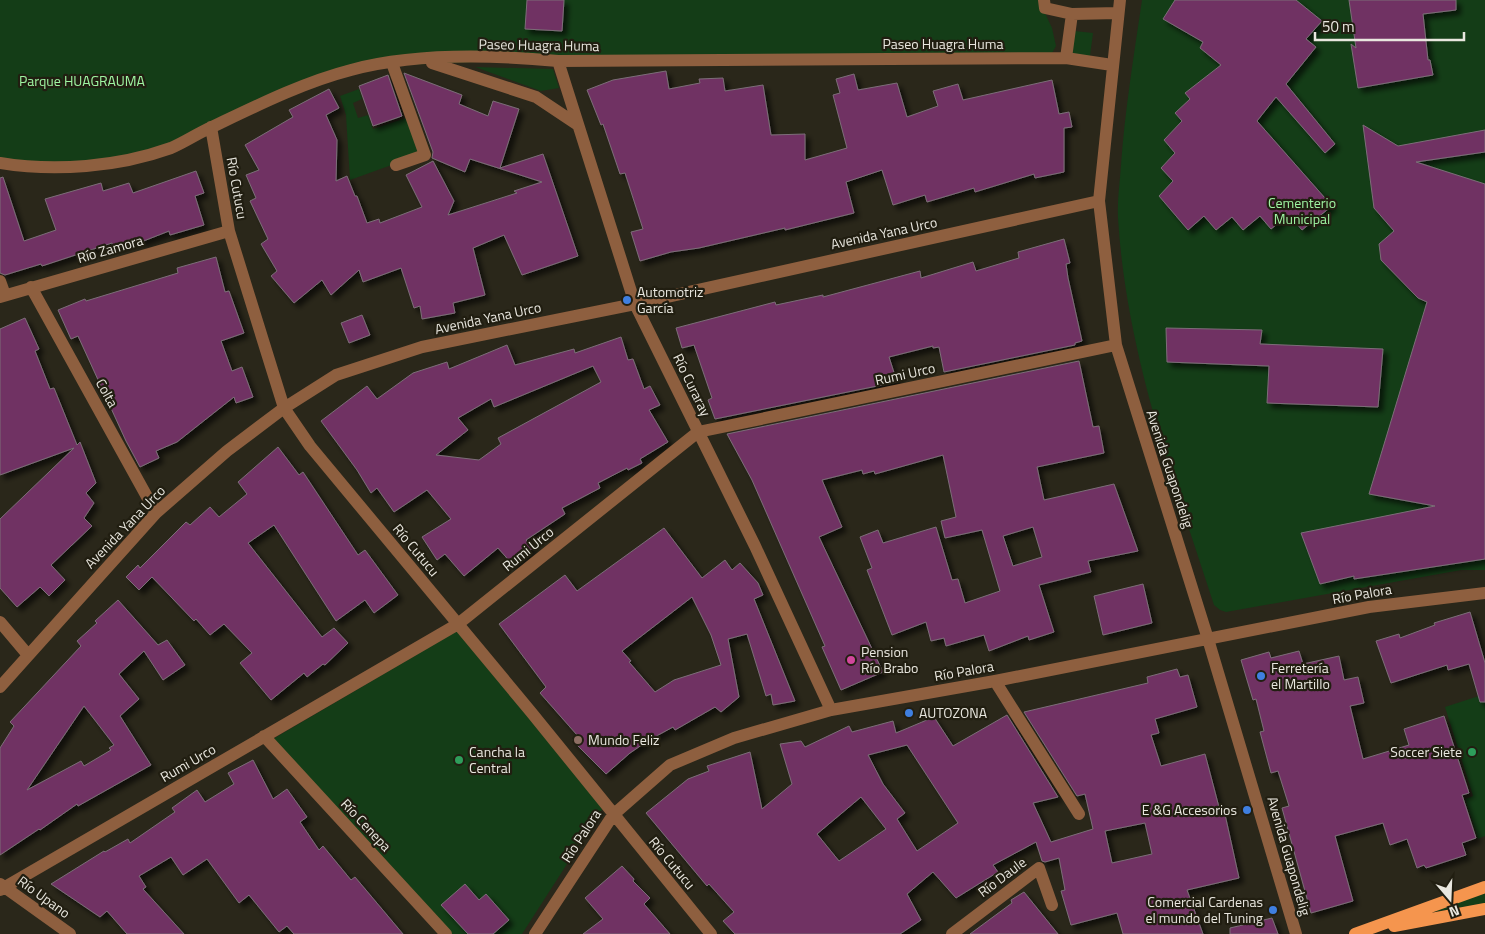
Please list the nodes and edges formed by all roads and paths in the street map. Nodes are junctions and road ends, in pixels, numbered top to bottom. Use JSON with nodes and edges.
{"nodes":[{"id":1,"x":1044,"y":0,"type":"edge"},
{"id":2,"x":1120,"y":0,"type":"edge"},
{"id":3,"x":1118,"y":13,"type":"junction"},
{"id":4,"x":1072,"y":14,"type":"junction"},
{"id":5,"x":1066,"y":58,"type":"junction"},
{"id":6,"x":422,"y":60,"type":"junction"},
{"id":7,"x":558,"y":61,"type":"junction"},
{"id":8,"x":392,"y":63,"type":"junction"},
{"id":9,"x":1112,"y":65,"type":"junction"},
{"id":10,"x":578,"y":125,"type":"junction"},
{"id":11,"x":211,"y":127,"type":"junction"},
{"id":12,"x":0,"y":163,"type":"edge"},
{"id":13,"x":396,"y":165,"type":"dead end"},
{"id":14,"x":1099,"y":201,"type":"junction"},
{"id":15,"x":229,"y":231,"type":"junction"},
{"id":16,"x":0,"y":281,"type":"edge"},
{"id":17,"x":31,"y":287,"type":"junction"},
{"id":18,"x":2,"y":296,"type":"edge"},
{"id":19,"x":634,"y":304,"type":"junction"},
{"id":20,"x":1116,"y":345,"type":"junction"},
{"id":21,"x":284,"y":408,"type":"junction"},
{"id":22,"x":698,"y":432,"type":"junction"},
{"id":23,"x":156,"y":513,"type":"junction"},
{"id":24,"x":1485,"y":592,"type":"edge"},
{"id":25,"x":0,"y":622,"type":"edge"},
{"id":26,"x":458,"y":624,"type":"junction"},
{"id":27,"x":1208,"y":639,"type":"junction"},
{"id":28,"x":28,"y":655,"type":"junction"},
{"id":29,"x":995,"y":680,"type":"junction"},
{"id":30,"x":0,"y":687,"type":"edge"},
{"id":31,"x":831,"y":710,"type":"junction"},
{"id":32,"x":264,"y":736,"type":"junction"},
{"id":33,"x":1079,"y":814,"type":"dead end"},
{"id":34,"x":613,"y":815,"type":"junction"},
{"id":35,"x":1,"y":887,"type":"edge"},
{"id":36,"x":1485,"y":887,"type":"edge"},
{"id":37,"x":1052,"y":905,"type":"dead end"},
{"id":38,"x":1485,"y":909,"type":"edge"},
{"id":39,"x":70,"y":934,"type":"edge"},
{"id":40,"x":446,"y":934,"type":"edge"},
{"id":41,"x":535,"y":934,"type":"edge"},
{"id":42,"x":711,"y":934,"type":"edge"},
{"id":43,"x":952,"y":934,"type":"edge"},
{"id":44,"x":1296,"y":934,"type":"edge"},
{"id":45,"x":1355,"y":934,"type":"edge"}],
"edges":[{"from":1,"to":4,"type":"street"},
{"from":2,"to":3,"type":"street","name":"Avenida Guapondelig"},
{"from":3,"to":4,"type":"street"},
{"from":3,"to":9,"type":"street","name":"Avenida Guapondelig"},
{"from":4,"to":5,"type":"street"},
{"from":5,"to":7,"type":"street","name":"Paseo Huagra Huma"},
{"from":5,"to":9,"type":"street","name":"Paseo Huagra Huma"},
{"from":6,"to":7,"type":"street","name":"Paseo Huagra Huma"},
{"from":6,"to":8,"type":"street","name":"Paseo Huagra Huma"},
{"from":6,"to":10,"type":"street"},
{"from":7,"to":10,"type":"street","name":"Río Curaray"},
{"from":8,"to":11,"type":"street","name":"Paseo Huagra Huma"},
{"from":8,"to":13,"type":"street"},
{"from":9,"to":14,"type":"street","name":"Avenida Guapondelig"},
{"from":10,"to":19,"type":"street","name":"Río Curaray"},
{"from":11,"to":12,"type":"street","name":"Paseo Huagra Huma"},
{"from":11,"to":15,"type":"street","name":"Río Cutucu"},
{"from":14,"to":19,"type":"street","name":"Avenida Yana Urco"},
{"from":14,"to":20,"type":"street","name":"Avenida Guapondelig"},
{"from":15,"to":17,"type":"street","name":"Río Zamora"},
{"from":15,"to":21,"type":"street","name":"Río Cutucu"},
{"from":16,"to":18,"type":"street"},
{"from":17,"to":18,"type":"street","name":"Río Zamora"},
{"from":17,"to":23,"type":"street","name":"Colta"},
{"from":19,"to":21,"type":"street","name":"Avenida Yana Urco"},
{"from":19,"to":22,"type":"street","name":"Río Curaray"},
{"from":20,"to":22,"type":"street","name":"Rumi Urco"},
{"from":20,"to":27,"type":"street","name":"Avenida Guapondelig"},
{"from":21,"to":23,"type":"street","name":"Avenida Yana Urco"},
{"from":21,"to":26,"type":"street","name":"Río Cutucu"},
{"from":22,"to":26,"type":"street","name":"Rumi Urco"},
{"from":22,"to":31,"type":"street","name":"Río Curaray"},
{"from":23,"to":28,"type":"street","name":"Avenida Yana Urco"},
{"from":24,"to":27,"type":"street","name":"Río Palora"},
{"from":25,"to":28,"type":"street"},
{"from":26,"to":32,"type":"street","name":"Rumi Urco"},
{"from":26,"to":34,"type":"street","name":"Río Cutucu"},
{"from":27,"to":29,"type":"street","name":"Río Palora"},
{"from":27,"to":44,"type":"street","name":"Avenida Guapondelig"},
{"from":28,"to":30,"type":"street","name":"Avenida Yana Urco"},
{"from":29,"to":31,"type":"street","name":"Río Palora"},
{"from":29,"to":33,"type":"street"},
{"from":31,"to":34,"type":"street","name":"Río Palora"},
{"from":32,"to":35,"type":"street","name":"Rumi Urco"},
{"from":32,"to":40,"type":"street","name":"Río Cenepa"},
{"from":34,"to":41,"type":"street","name":"Río Palora"},
{"from":34,"to":42,"type":"street","name":"Río Cutucu"},
{"from":35,"to":39,"type":"street","name":"Río Upano"},
{"from":36,"to":45,"type":"main road"},
{"from":37,"to":43,"type":"street","name":"Río Daule"},
{"from":38,"to":45,"type":"main road"}]}
